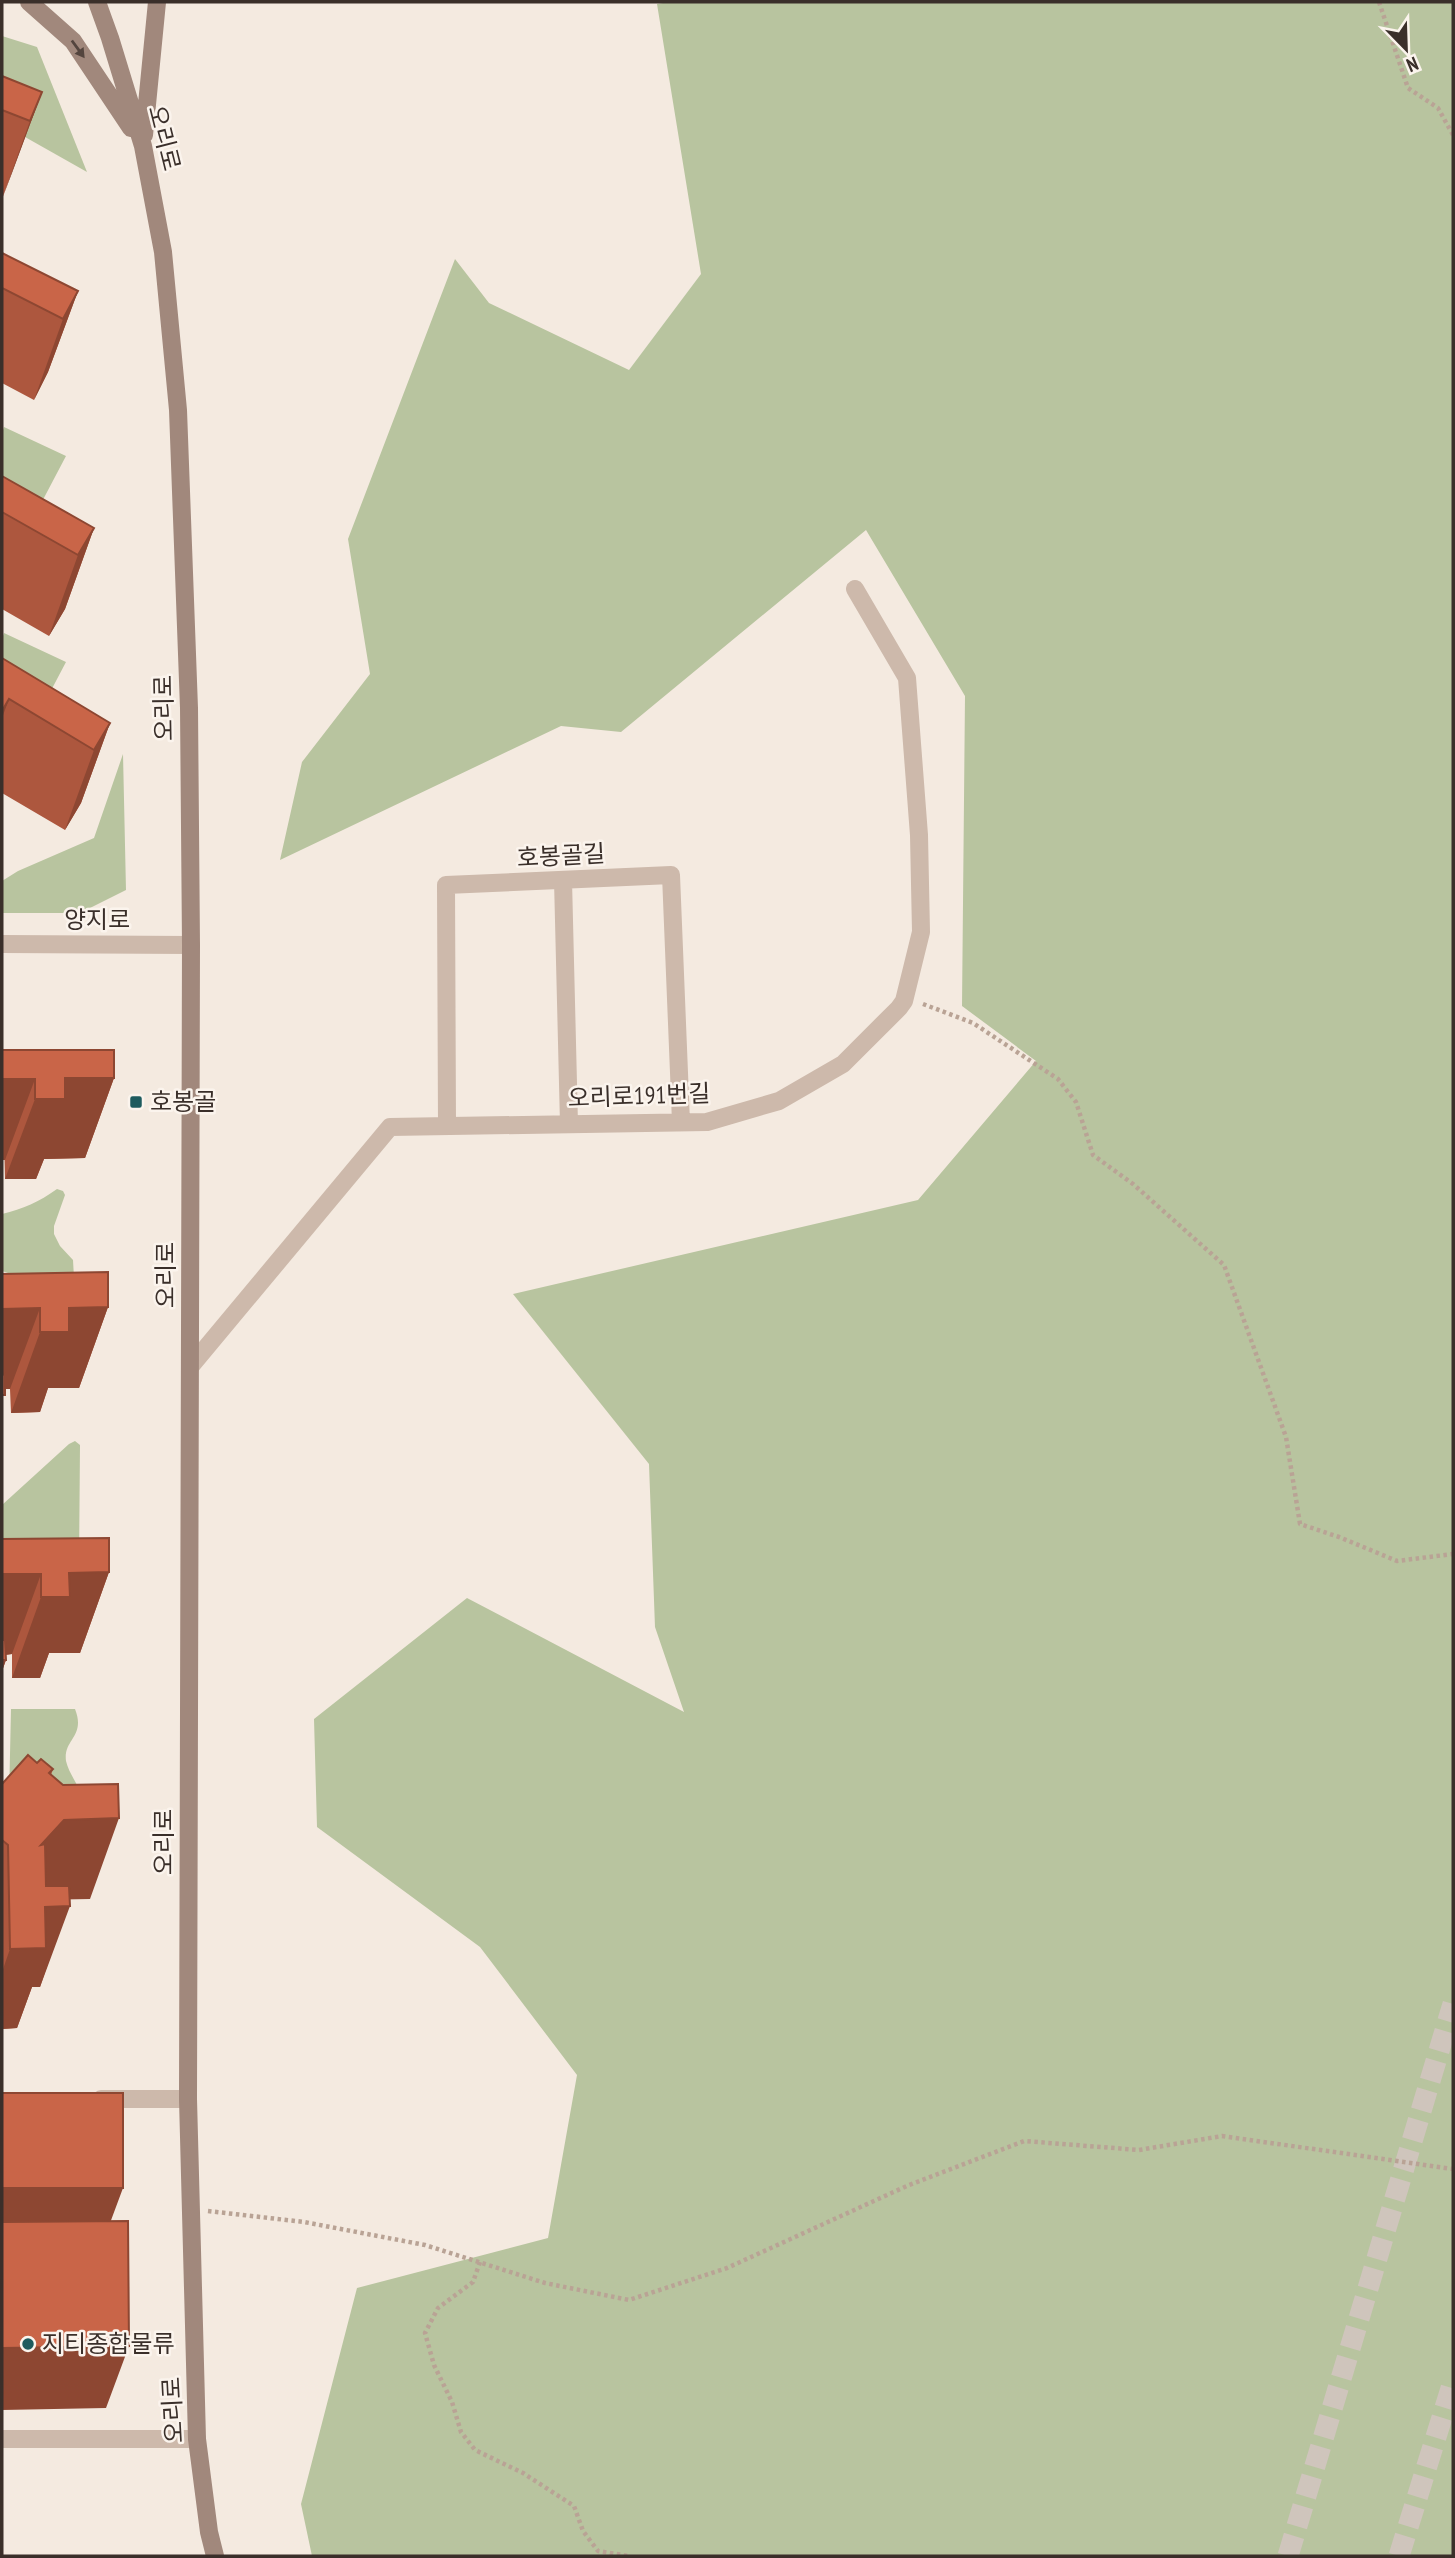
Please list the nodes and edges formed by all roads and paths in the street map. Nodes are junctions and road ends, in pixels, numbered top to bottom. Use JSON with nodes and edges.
{"nodes":[{"id":1,"x":29,"y":2,"type":"edge"},
{"id":2,"x":97,"y":2,"type":"edge"},
{"id":3,"x":157,"y":2,"type":"edge"},
{"id":4,"x":1379,"y":2,"type":"edge"},
{"id":5,"x":1453,"y":135,"type":"edge"},
{"id":6,"x":143,"y":146,"type":"junction"},
{"id":7,"x":855,"y":589,"type":"dead end"},
{"id":8,"x":563,"y":880,"type":"junction"},
{"id":9,"x":2,"y":944,"type":"edge"},
{"id":10,"x":191,"y":945,"type":"junction"},
{"id":11,"x":898,"y":1008,"type":"junction"},
{"id":12,"x":681,"y":1122,"type":"junction"},
{"id":13,"x":569,"y":1124,"type":"junction"},
{"id":14,"x":447,"y":1126,"type":"junction"},
{"id":15,"x":190,"y":1367,"type":"junction"},
{"id":16,"x":1453,"y":1554,"type":"edge"},
{"id":17,"x":82,"y":2099,"type":"edge"},
{"id":18,"x":188,"y":2099,"type":"junction"},
{"id":19,"x":1453,"y":2169,"type":"edge"},
{"id":20,"x":191,"y":2209,"type":"junction"},
{"id":21,"x":480,"y":2262,"type":"junction"},
{"id":22,"x":2,"y":2439,"type":"edge"},
{"id":23,"x":197,"y":2439,"type":"junction"},
{"id":24,"x":215,"y":2556,"type":"edge"},
{"id":25,"x":629,"y":2556,"type":"edge"}],
"edges":[{"from":1,"to":6,"type":"main road","one_way":true},
{"from":2,"to":6,"type":"main road","name":"오리로"},
{"from":3,"to":6,"type":"main road"},
{"from":4,"to":5,"type":"path"},
{"from":6,"to":10,"type":"main road","name":"오리로"},
{"from":7,"to":11,"type":"street","name":"오리로191번길"},
{"from":8,"to":12,"type":"street","name":"호봉골길"},
{"from":8,"to":13,"type":"street"},
{"from":8,"to":14,"type":"street","name":"호봉골길"},
{"from":9,"to":10,"type":"street","name":"양지로"},
{"from":10,"to":15,"type":"main road","name":"오리로"},
{"from":11,"to":12,"type":"street","name":"오리로191번길"},
{"from":11,"to":16,"type":"path"},
{"from":12,"to":13,"type":"street","name":"오리로191번길"},
{"from":13,"to":14,"type":"street","name":"오리로191번길"},
{"from":14,"to":15,"type":"street","name":"오리로191번길"},
{"from":15,"to":18,"type":"main road","name":"오리로"},
{"from":17,"to":18,"type":"street"},
{"from":18,"to":20,"type":"main road","name":"오리로"},
{"from":19,"to":21,"type":"path"},
{"from":20,"to":21,"type":"path"},
{"from":20,"to":23,"type":"main road","name":"오리로"},
{"from":21,"to":25,"type":"path"},
{"from":22,"to":23,"type":"street"},
{"from":23,"to":24,"type":"main road","name":"오리로"}]}
